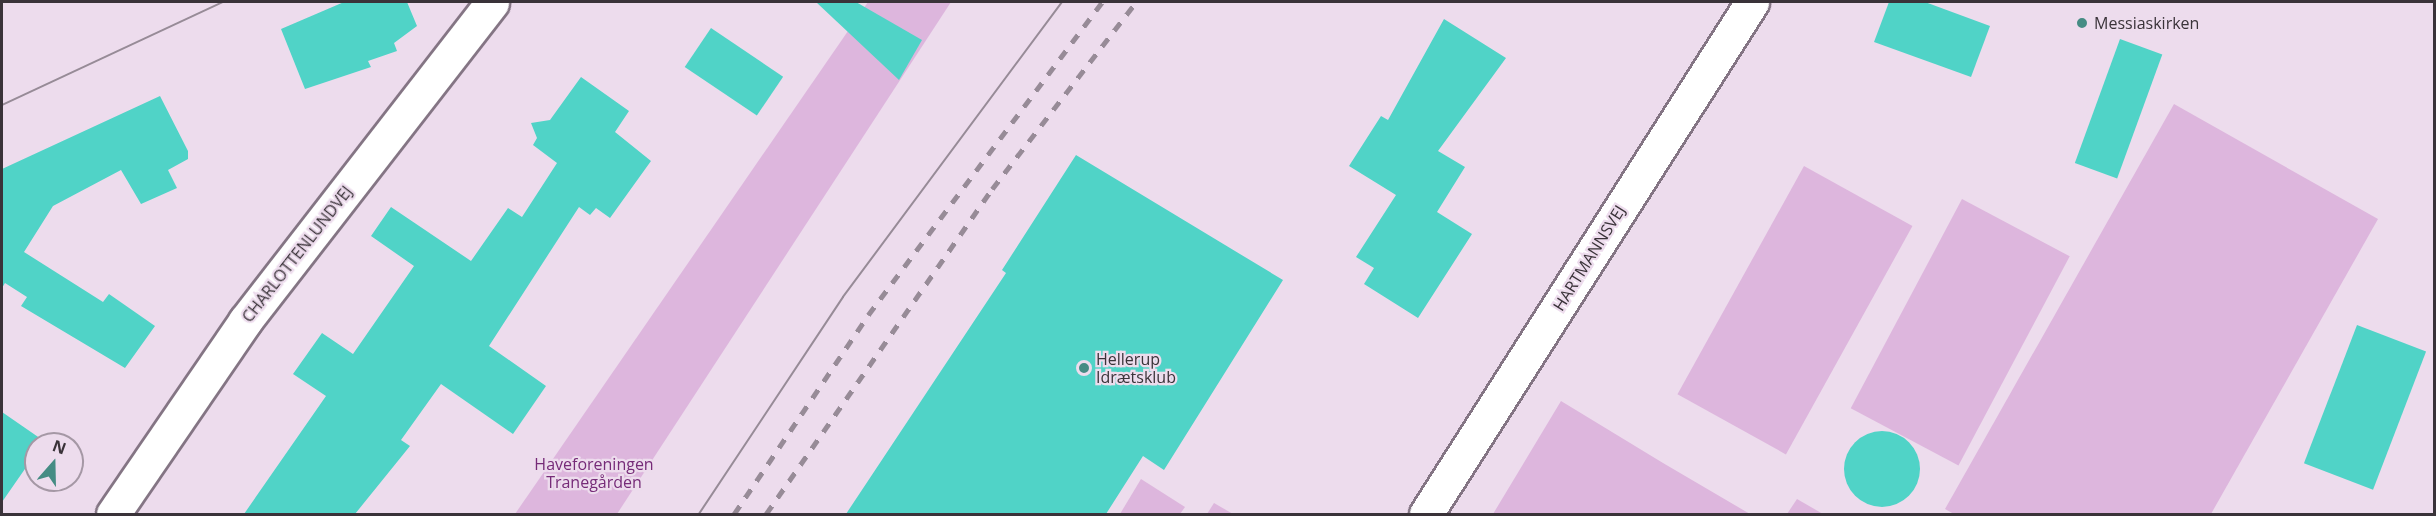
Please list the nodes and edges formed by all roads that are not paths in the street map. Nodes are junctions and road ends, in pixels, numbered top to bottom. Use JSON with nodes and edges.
{"nodes":[{"id":1,"x":492,"y":2,"type":"edge"},
{"id":2,"x":1752,"y":2,"type":"edge"},
{"id":3,"x":113,"y":514,"type":"edge"},
{"id":4,"x":1426,"y":514,"type":"edge"}],
"edges":[{"from":1,"to":3,"type":"street","name":"CHARLOTTENLUNDVEJ"},
{"from":2,"to":4,"type":"street","name":"HARTMANNSVEJ"}]}
